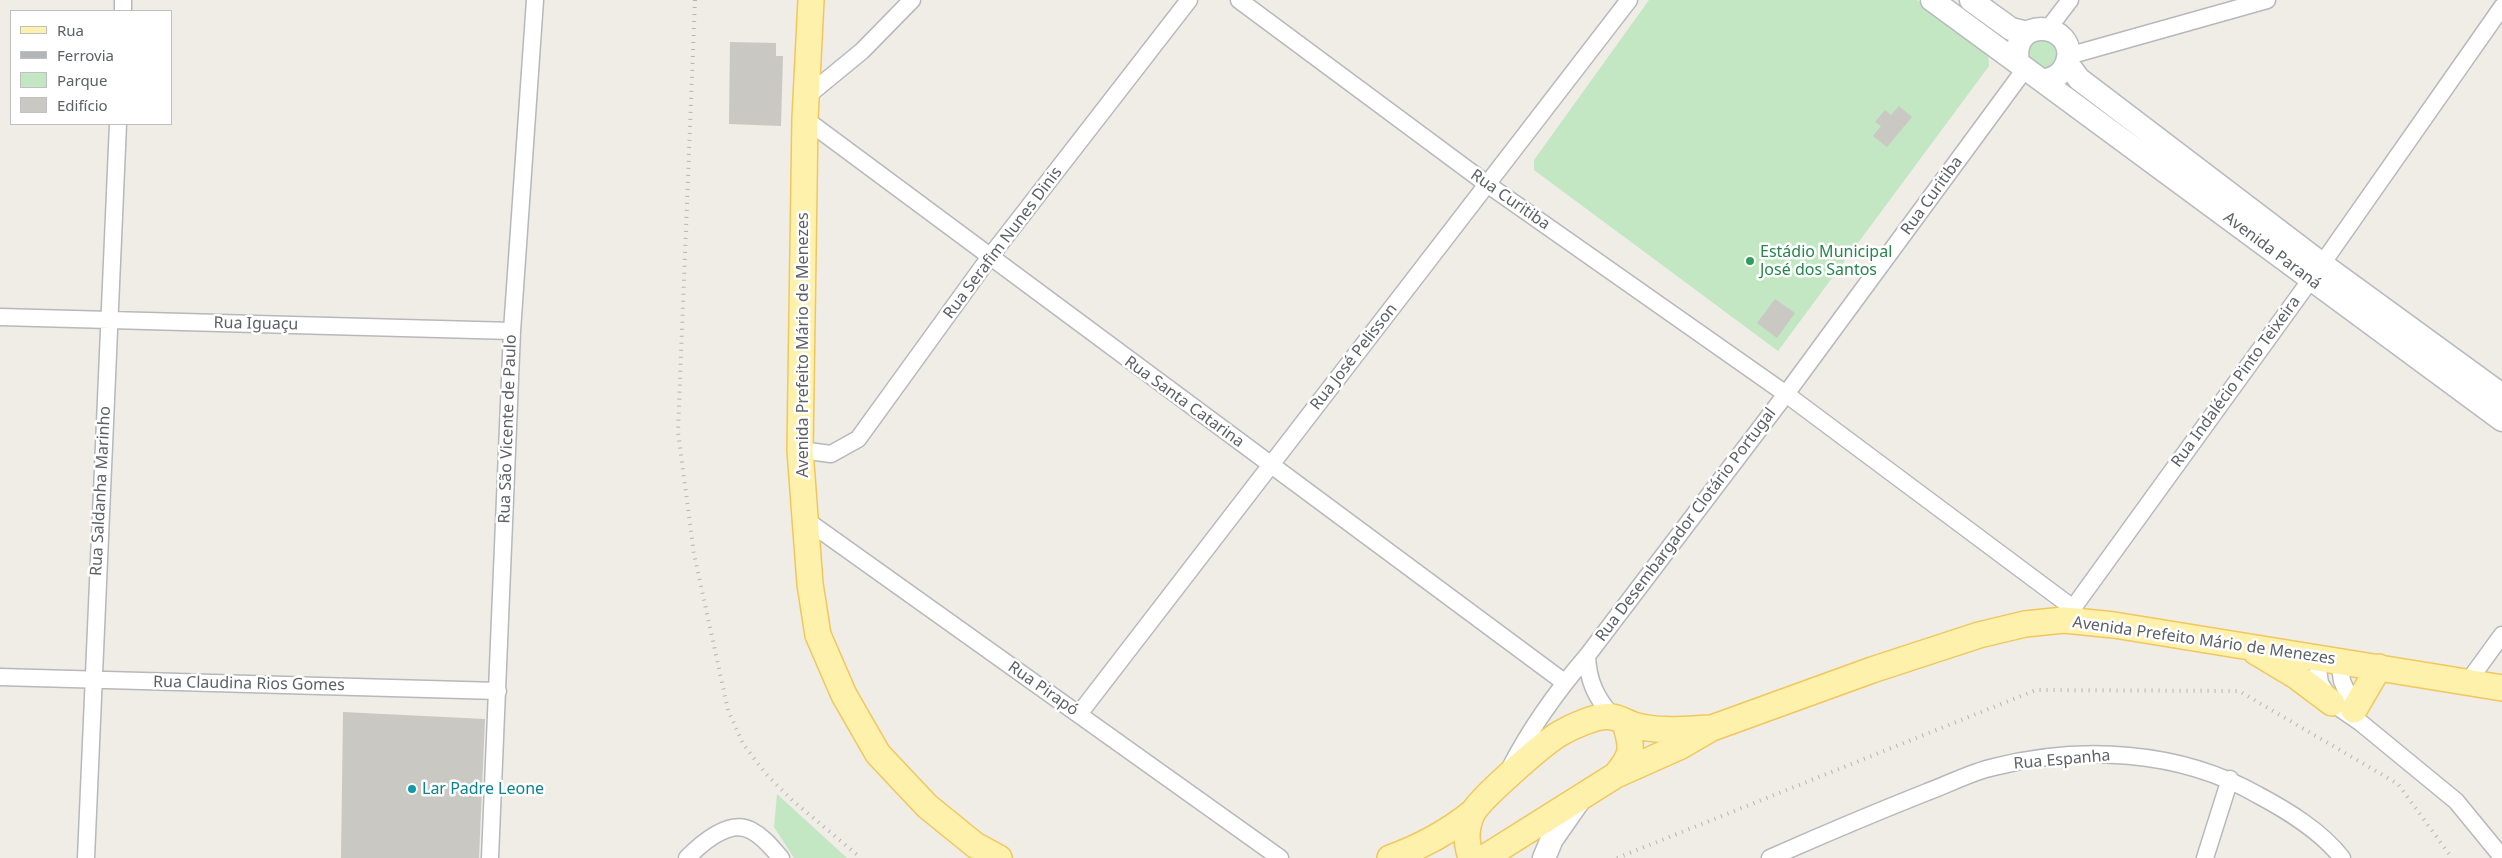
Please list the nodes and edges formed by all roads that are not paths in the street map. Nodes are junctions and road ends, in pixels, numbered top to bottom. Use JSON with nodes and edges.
{"nodes":[{"id":1,"x":535,"y":0,"type":"edge"},
{"id":2,"x":811,"y":0,"type":"edge"},
{"id":3,"x":912,"y":0,"type":"edge"},
{"id":4,"x":1190,"y":0,"type":"edge"},
{"id":5,"x":1239,"y":0,"type":"edge"},
{"id":6,"x":1629,"y":0,"type":"edge"},
{"id":7,"x":1932,"y":0,"type":"edge"},
{"id":8,"x":1971,"y":0,"type":"edge"},
{"id":9,"x":2070,"y":0,"type":"edge"},
{"id":10,"x":2267,"y":0,"type":"edge"},
{"id":11,"x":2502,"y":7,"type":"edge"},
{"id":12,"x":2037,"y":31,"type":"junction"},
{"id":13,"x":2068,"y":59,"type":"junction"},
{"id":14,"x":2029,"y":71,"type":"junction"},
{"id":15,"x":805,"y":108,"type":"junction"},
{"id":16,"x":118,"y":125,"type":"edge"},
{"id":17,"x":1487,"y":184,"type":"junction"},
{"id":18,"x":989,"y":258,"type":"junction"},
{"id":19,"x":2316,"y":272,"type":"junction"},
{"id":20,"x":0,"y":317,"type":"edge"},
{"id":21,"x":108,"y":321,"type":"junction"},
{"id":22,"x":512,"y":331,"type":"junction"},
{"id":23,"x":2414,"y":343,"type":"junction"},
{"id":24,"x":1786,"y":394,"type":"junction"},
{"id":25,"x":2502,"y":396,"type":"edge"},
{"id":26,"x":2502,"y":420,"type":"edge"},
{"id":27,"x":800,"y":450,"type":"junction"},
{"id":28,"x":1270,"y":466,"type":"junction"},
{"id":29,"x":806,"y":520,"type":"junction"},
{"id":30,"x":2068,"y":614,"type":"junction"},
{"id":31,"x":2502,"y":635,"type":"edge"},
{"id":32,"x":2245,"y":646,"type":"junction"},
{"id":33,"x":1587,"y":656,"type":"junction"},
{"id":34,"x":2327,"y":658,"type":"junction"},
{"id":35,"x":2379,"y":667,"type":"junction"},
{"id":36,"x":0,"y":677,"type":"edge"},
{"id":37,"x":92,"y":680,"type":"junction"},
{"id":38,"x":1564,"y":682,"type":"junction"},
{"id":39,"x":2467,"y":683,"type":"junction"},
{"id":40,"x":2502,"y":688,"type":"edge"},
{"id":41,"x":498,"y":691,"type":"junction"},
{"id":42,"x":2349,"y":712,"type":"junction"},
{"id":43,"x":1079,"y":714,"type":"junction"},
{"id":44,"x":1619,"y":720,"type":"junction"},
{"id":45,"x":1712,"y":728,"type":"junction"},
{"id":46,"x":1616,"y":776,"type":"junction"},
{"id":47,"x":2230,"y":779,"type":"junction"},
{"id":48,"x":1503,"y":780,"type":"junction"},
{"id":49,"x":1582,"y":796,"type":"junction"},
{"id":50,"x":1473,"y":812,"type":"junction"},
{"id":51,"x":2502,"y":857,"type":"edge"},
{"id":52,"x":86,"y":858,"type":"edge"},
{"id":53,"x":490,"y":858,"type":"edge"},
{"id":54,"x":688,"y":858,"type":"edge"},
{"id":55,"x":781,"y":858,"type":"edge"},
{"id":56,"x":999,"y":858,"type":"edge"},
{"id":57,"x":1280,"y":858,"type":"edge"},
{"id":58,"x":1390,"y":858,"type":"edge"},
{"id":59,"x":1471,"y":858,"type":"edge"},
{"id":60,"x":1484,"y":858,"type":"edge"},
{"id":61,"x":1544,"y":858,"type":"edge"},
{"id":62,"x":1770,"y":858,"type":"edge"},
{"id":63,"x":2205,"y":858,"type":"edge"},
{"id":64,"x":2342,"y":858,"type":"edge"}],
"edges":[{"from":1,"to":22,"type":"street","name":"Rua São Vicente de Paulo"},
{"from":2,"to":15,"type":"main road","name":"Avenida Prefeito Mário de Menezes"},
{"from":3,"to":15,"type":"street"},
{"from":4,"to":18,"type":"street","name":"Rua Serafim Nunes Dinis"},
{"from":5,"to":17,"type":"street","name":"Rua Curitiba"},
{"from":6,"to":17,"type":"street","name":"Rua José Pelisson"},
{"from":7,"to":14,"type":"main road","name":"Avenida Paraná"},
{"from":8,"to":12,"type":"main road","name":"Avenida Paraná"},
{"from":9,"to":12,"type":"street"},
{"from":10,"to":13,"type":"street"},
{"from":11,"to":19,"type":"street","name":"Rua Indalécio Pinto Teixeira"},
{"from":12,"to":13,"type":"main road","name":"Avenida Paraná"},
{"from":12,"to":14,"type":"main road"},
{"from":13,"to":14,"type":"main road"},
{"from":13,"to":19,"type":"main road","name":"Avenida Paraná"},
{"from":14,"to":19,"type":"main road","name":"Avenida Paraná"},
{"from":14,"to":24,"type":"street","name":"Rua Curitiba"},
{"from":15,"to":18,"type":"street","name":"Rua Santa Catarina"},
{"from":15,"to":27,"type":"main road","name":"Avenida Prefeito Mário de Menezes"},
{"from":16,"to":21,"type":"street","name":"Rua Saldanha Marinho"},
{"from":17,"to":24,"type":"street","name":"Rua Curitiba"},
{"from":17,"to":28,"type":"street","name":"Rua José Pelisson"},
{"from":18,"to":27,"type":"street","name":"Rua Serafim Nunes Dinis"},
{"from":18,"to":28,"type":"street","name":"Rua Santa Catarina"},
{"from":19,"to":23,"type":"main road","name":"Avenida Paraná"},
{"from":19,"to":30,"type":"street","name":"Rua Indalécio Pinto Teixeira"},
{"from":20,"to":21,"type":"street","name":"Rua Iguaçu"},
{"from":21,"to":22,"type":"street","name":"Rua Iguaçu"},
{"from":21,"to":37,"type":"street","name":"Rua Saldanha Marinho"},
{"from":22,"to":41,"type":"street","name":"Rua São Vicente de Paulo"},
{"from":23,"to":25,"type":"main road","name":"Avenida Paraná"},
{"from":23,"to":26,"type":"main road","name":"Avenida Paraná"},
{"from":24,"to":30,"type":"street","name":"Rua Curitiba"},
{"from":24,"to":33,"type":"street","name":"Rua Desembargador Clotário Portugal"},
{"from":27,"to":29,"type":"main road","name":"Avenida Prefeito Mário de Menezes"},
{"from":28,"to":38,"type":"street","name":"Rua Santa Catarina"},
{"from":28,"to":43,"type":"street","name":"Rua José Pelisson"},
{"from":29,"to":43,"type":"street","name":"Rua Pirapó"},
{"from":29,"to":56,"type":"main road","name":"Avenida Prefeito Mário de Menezes"},
{"from":30,"to":32,"type":"main road","name":"Avenida Prefeito Mário de Menezes"},
{"from":30,"to":45,"type":"main road","name":"Avenida Prefeito Mário de Menezes"},
{"from":31,"to":39,"type":"street"},
{"from":32,"to":34,"type":"main road","name":"Avenida Prefeito Mário de Menezes"},
{"from":32,"to":42,"type":"main road"},
{"from":33,"to":38,"type":"street","name":"Rua Desembargador Clotário Portugal"},
{"from":33,"to":44,"type":"street","name":"Rua Desembargador Clotário Portugal"},
{"from":34,"to":35,"type":"main road","name":"Avenida Prefeito Mário de Menezes"},
{"from":34,"to":42,"type":"street"},
{"from":34,"to":42,"type":"street"},
{"from":35,"to":39,"type":"main road","name":"Avenida Prefeito Mário de Menezes"},
{"from":35,"to":42,"type":"main road"},
{"from":36,"to":37,"type":"street","name":"Rua Claudina Rios Gomes"},
{"from":37,"to":41,"type":"street","name":"Rua Claudina Rios Gomes"},
{"from":37,"to":52,"type":"street","name":"Rua Saldanha Marinho"},
{"from":38,"to":48,"type":"street","name":"Rua Desembargador Clotário Portugal"},
{"from":39,"to":40,"type":"main road","name":"Avenida Prefeito Mário de Menezes"},
{"from":41,"to":53,"type":"street","name":"Rua São Vicente de Paulo"},
{"from":42,"to":51,"type":"street"},
{"from":43,"to":57,"type":"street","name":"Rua Pirapó"},
{"from":44,"to":45,"type":"main road","name":"Avenida Prefeito Mário de Menezes"},
{"from":44,"to":46,"type":"main road"},
{"from":44,"to":48,"type":"main road","name":"Avenida Prefeito Mário de Menezes"},
{"from":45,"to":46,"type":"main road","name":"Avenida Prefeito Mário de Menezes"},
{"from":46,"to":49,"type":"main road","name":"Avenida Prefeito Mário de Menezes"},
{"from":47,"to":62,"type":"street","name":"Rua Espanha"},
{"from":47,"to":63,"type":"street"},
{"from":47,"to":64,"type":"street","name":"Rua Espanha"},
{"from":48,"to":50,"type":"main road","name":"Avenida Prefeito Mário de Menezes"},
{"from":49,"to":60,"type":"main road","name":"Avenida Prefeito Mário de Menezes"},
{"from":49,"to":61,"type":"main road"},
{"from":50,"to":58,"type":"main road"},
{"from":50,"to":59,"type":"main road"},
{"from":54,"to":55,"type":"street"}]}
